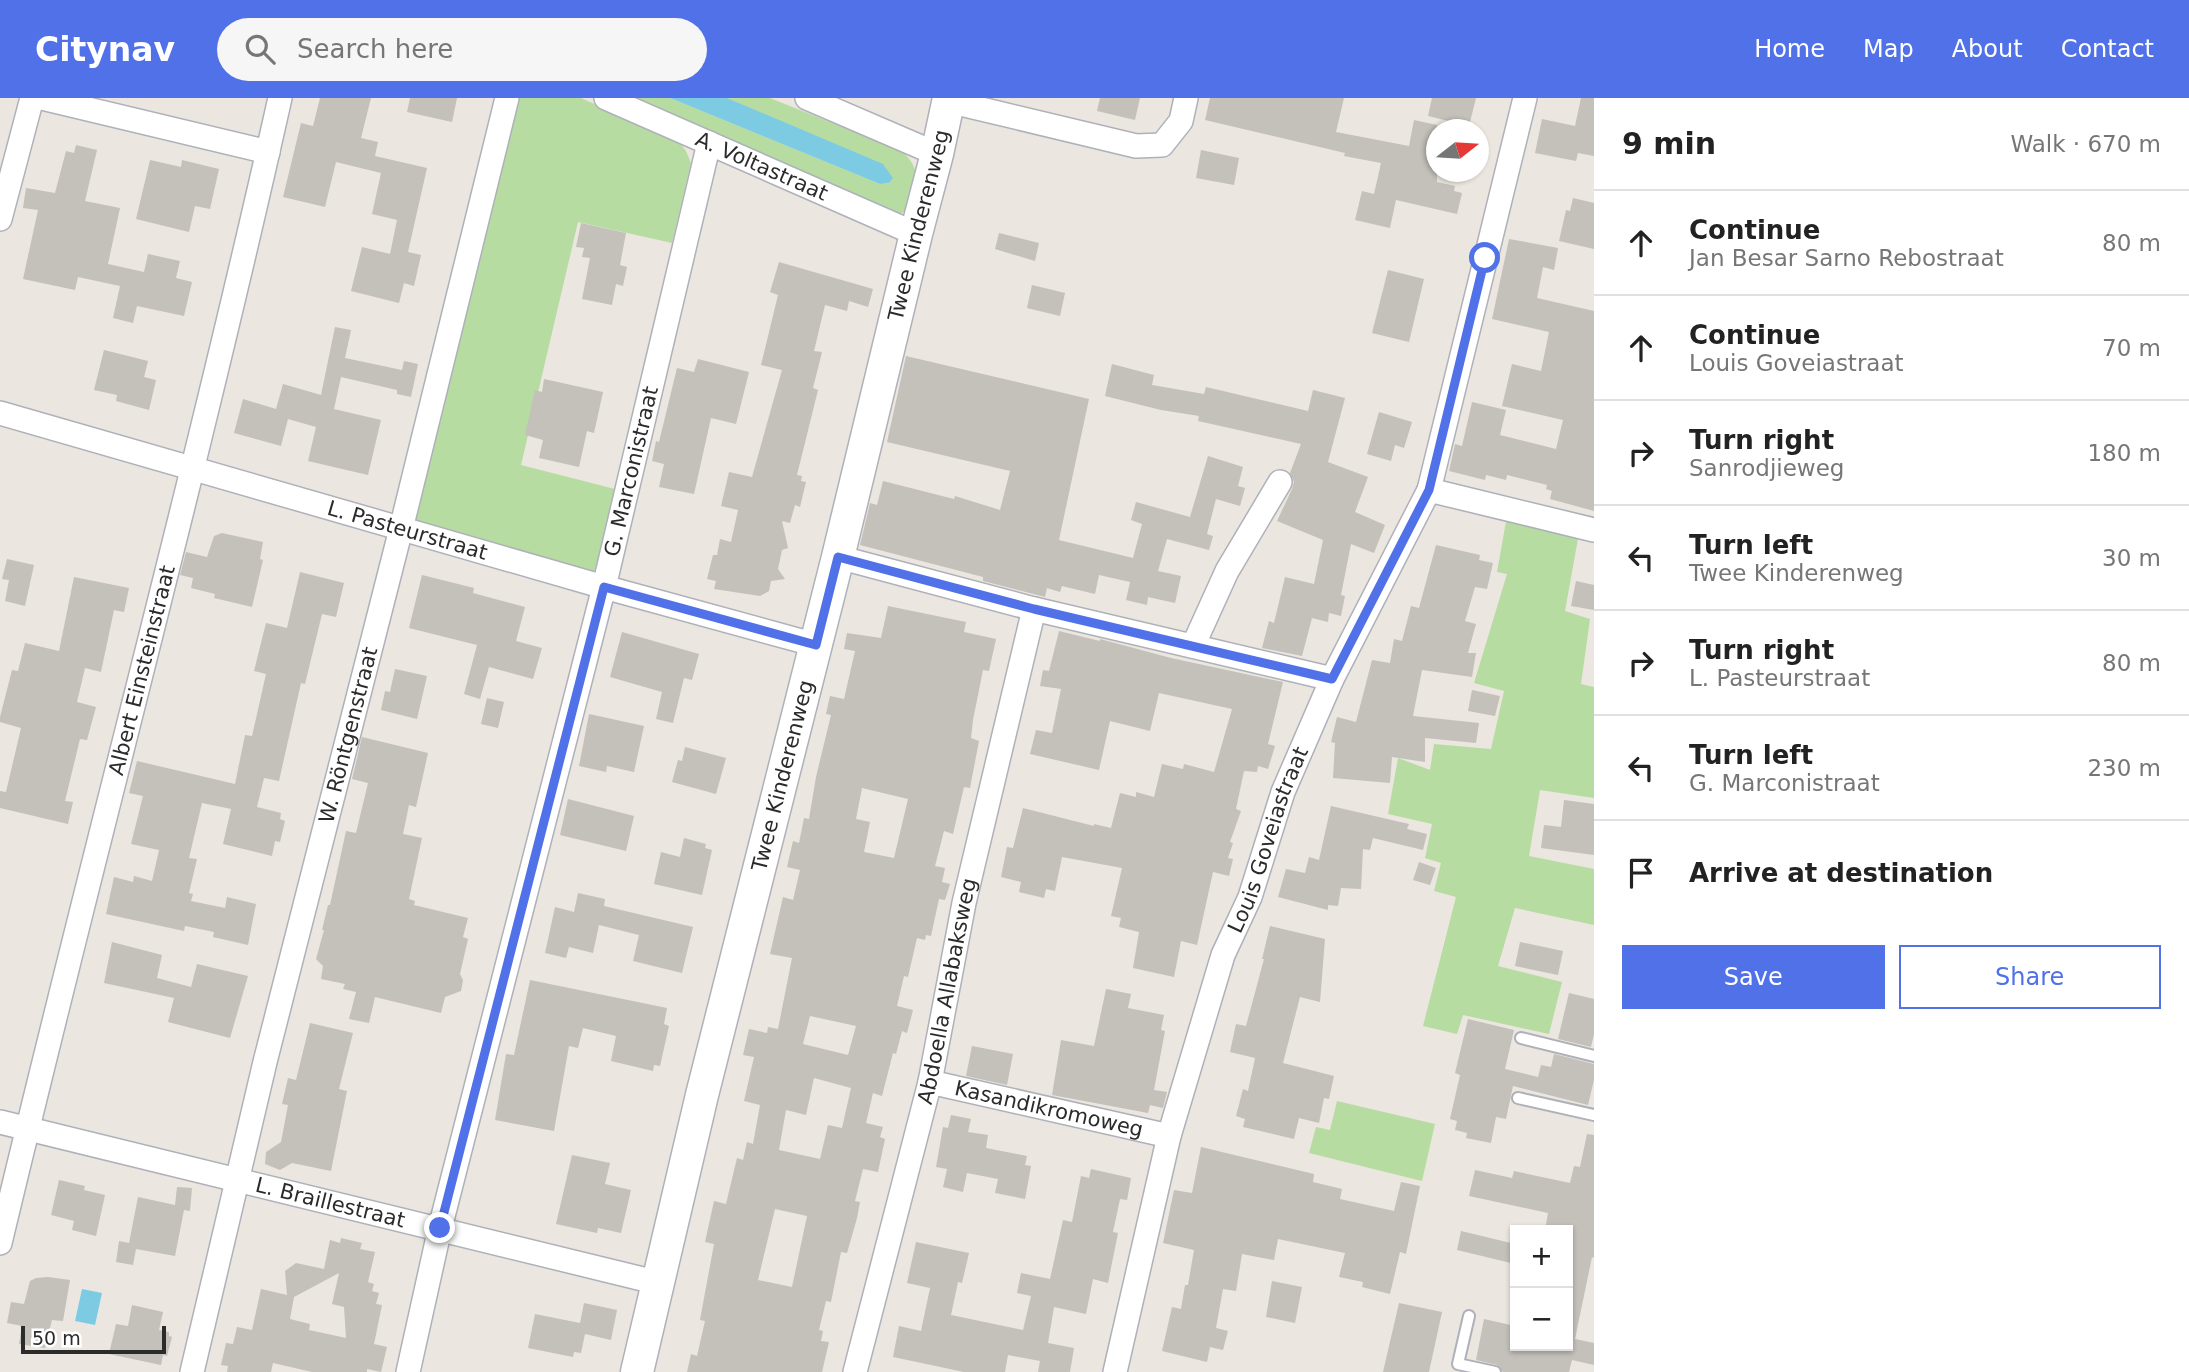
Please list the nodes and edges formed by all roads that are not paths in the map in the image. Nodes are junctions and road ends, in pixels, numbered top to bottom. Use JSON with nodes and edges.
{"nodes":[{"id":1,"x":32,"y":98,"type":"edge"},
{"id":2,"x":43,"y":98,"type":"edge"},
{"id":3,"x":280,"y":98,"type":"edge"},
{"id":4,"x":508,"y":98,"type":"edge"},
{"id":5,"x":606,"y":98,"type":"edge"},
{"id":6,"x":807,"y":98,"type":"edge"},
{"id":7,"x":1186,"y":98,"type":"edge"},
{"id":8,"x":1525,"y":98,"type":"edge"},
{"id":9,"x":949,"y":100,"type":"edge"},
{"id":10,"x":836,"y":104,"type":"edge"},
{"id":11,"x":709,"y":143,"type":"junction"},
{"id":12,"x":268,"y":152,"type":"junction"},
{"id":13,"x":937,"y":154,"type":"junction"},
{"id":14,"x":0,"y":219,"type":"edge"},
{"id":15,"x":915,"y":234,"type":"junction"},
{"id":16,"x":0,"y":413,"type":"edge"},
{"id":17,"x":194,"y":468,"type":"junction"},
{"id":18,"x":1280,"y":482,"type":"dead end"},
{"id":19,"x":1429,"y":490,"type":"junction"},
{"id":20,"x":401,"y":529,"type":"junction"},
{"id":21,"x":1594,"y":530,"type":"edge"},
{"id":22,"x":838,"y":557,"type":"junction"},
{"id":23,"x":604,"y":587,"type":"junction"},
{"id":24,"x":1034,"y":609,"type":"junction"},
{"id":25,"x":816,"y":645,"type":"junction"},
{"id":26,"x":1193,"y":646,"type":"junction"},
{"id":27,"x":1332,"y":679,"type":"junction"},
{"id":28,"x":1521,"y":1038,"type":"dead end"},
{"id":29,"x":1594,"y":1056,"type":"edge"},
{"id":30,"x":930,"y":1082,"type":"junction"},
{"id":31,"x":1518,"y":1098,"type":"dead end"},
{"id":32,"x":1594,"y":1115,"type":"edge"},
{"id":33,"x":0,"y":1122,"type":"edge"},
{"id":34,"x":27,"y":1129,"type":"junction"},
{"id":35,"x":1169,"y":1136,"type":"junction"},
{"id":36,"x":239,"y":1180,"type":"junction"},
{"id":37,"x":440,"y":1228,"type":"junction"},
{"id":38,"x":0,"y":1243,"type":"edge"},
{"id":39,"x":659,"y":1283,"type":"junction"},
{"id":40,"x":1469,"y":1316,"type":"dead end"},
{"id":41,"x":192,"y":1372,"type":"edge"},
{"id":42,"x":408,"y":1372,"type":"edge"},
{"id":43,"x":637,"y":1372,"type":"edge"},
{"id":44,"x":855,"y":1372,"type":"edge"},
{"id":45,"x":1115,"y":1372,"type":"edge"},
{"id":46,"x":1495,"y":1372,"type":"edge"}],
"edges":[{"from":1,"to":14,"type":"street"},
{"from":2,"to":12,"type":"street"},
{"from":3,"to":12,"type":"street","name":"Albert Einsteinstraat"},
{"from":4,"to":20,"type":"street","name":"W. Röntgenstraat"},
{"from":5,"to":11,"type":"street","name":"A. Voltastraat"},
{"from":6,"to":10,"type":"street"},
{"from":7,"to":9,"type":"street"},
{"from":8,"to":19,"type":"street","name":"Louis Goveiastraat"},
{"from":9,"to":13,"type":"street","name":"Twee Kinderenweg"},
{"from":10,"to":13,"type":"street"},
{"from":11,"to":15,"type":"street","name":"A. Voltastraat"},
{"from":11,"to":23,"type":"street","name":"G. Marconistraat"},
{"from":12,"to":17,"type":"street","name":"Albert Einsteinstraat"},
{"from":13,"to":15,"type":"street","name":"Twee Kinderenweg"},
{"from":15,"to":22,"type":"street","name":"Twee Kinderenweg"},
{"from":16,"to":17,"type":"street","name":"L. Pasteurstraat"},
{"from":17,"to":20,"type":"street","name":"L. Pasteurstraat"},
{"from":17,"to":34,"type":"street","name":"Albert Einsteinstraat"},
{"from":18,"to":26,"type":"street"},
{"from":19,"to":21,"type":"street"},
{"from":19,"to":27,"type":"street","name":"Louis Goveiastraat"},
{"from":20,"to":23,"type":"street","name":"L. Pasteurstraat"},
{"from":20,"to":36,"type":"street","name":"W. Röntgenstraat"},
{"from":22,"to":24,"type":"street"},
{"from":22,"to":25,"type":"street","name":"Twee Kinderenweg"},
{"from":23,"to":25,"type":"street","name":"L. Pasteurstraat"},
{"from":23,"to":37,"type":"street","name":"G. Marconistraat"},
{"from":24,"to":26,"type":"street"},
{"from":24,"to":30,"type":"street","name":"Abdoella Allabaksweg"},
{"from":25,"to":39,"type":"street","name":"Twee Kinderenweg"},
{"from":26,"to":27,"type":"street"},
{"from":27,"to":35,"type":"street","name":"Louis Goveiastraat"},
{"from":28,"to":29,"type":"lane"},
{"from":30,"to":35,"type":"street","name":"Kasandikromoweg"},
{"from":30,"to":44,"type":"street","name":"Abdoella Allabaksweg"},
{"from":31,"to":32,"type":"lane"},
{"from":33,"to":34,"type":"street","name":"L. Braillestraat"},
{"from":34,"to":36,"type":"street","name":"L. Braillestraat"},
{"from":34,"to":38,"type":"street","name":"Albert Einsteinstraat"},
{"from":35,"to":45,"type":"street","name":"Louis Goveiastraat"},
{"from":36,"to":37,"type":"street","name":"L. Braillestraat"},
{"from":36,"to":41,"type":"street","name":"W. Röntgenstraat"},
{"from":37,"to":39,"type":"street","name":"L. Braillestraat"},
{"from":37,"to":42,"type":"street","name":"G. Marconistraat"},
{"from":39,"to":43,"type":"street","name":"Twee Kinderenweg"},
{"from":40,"to":46,"type":"lane"}]}
